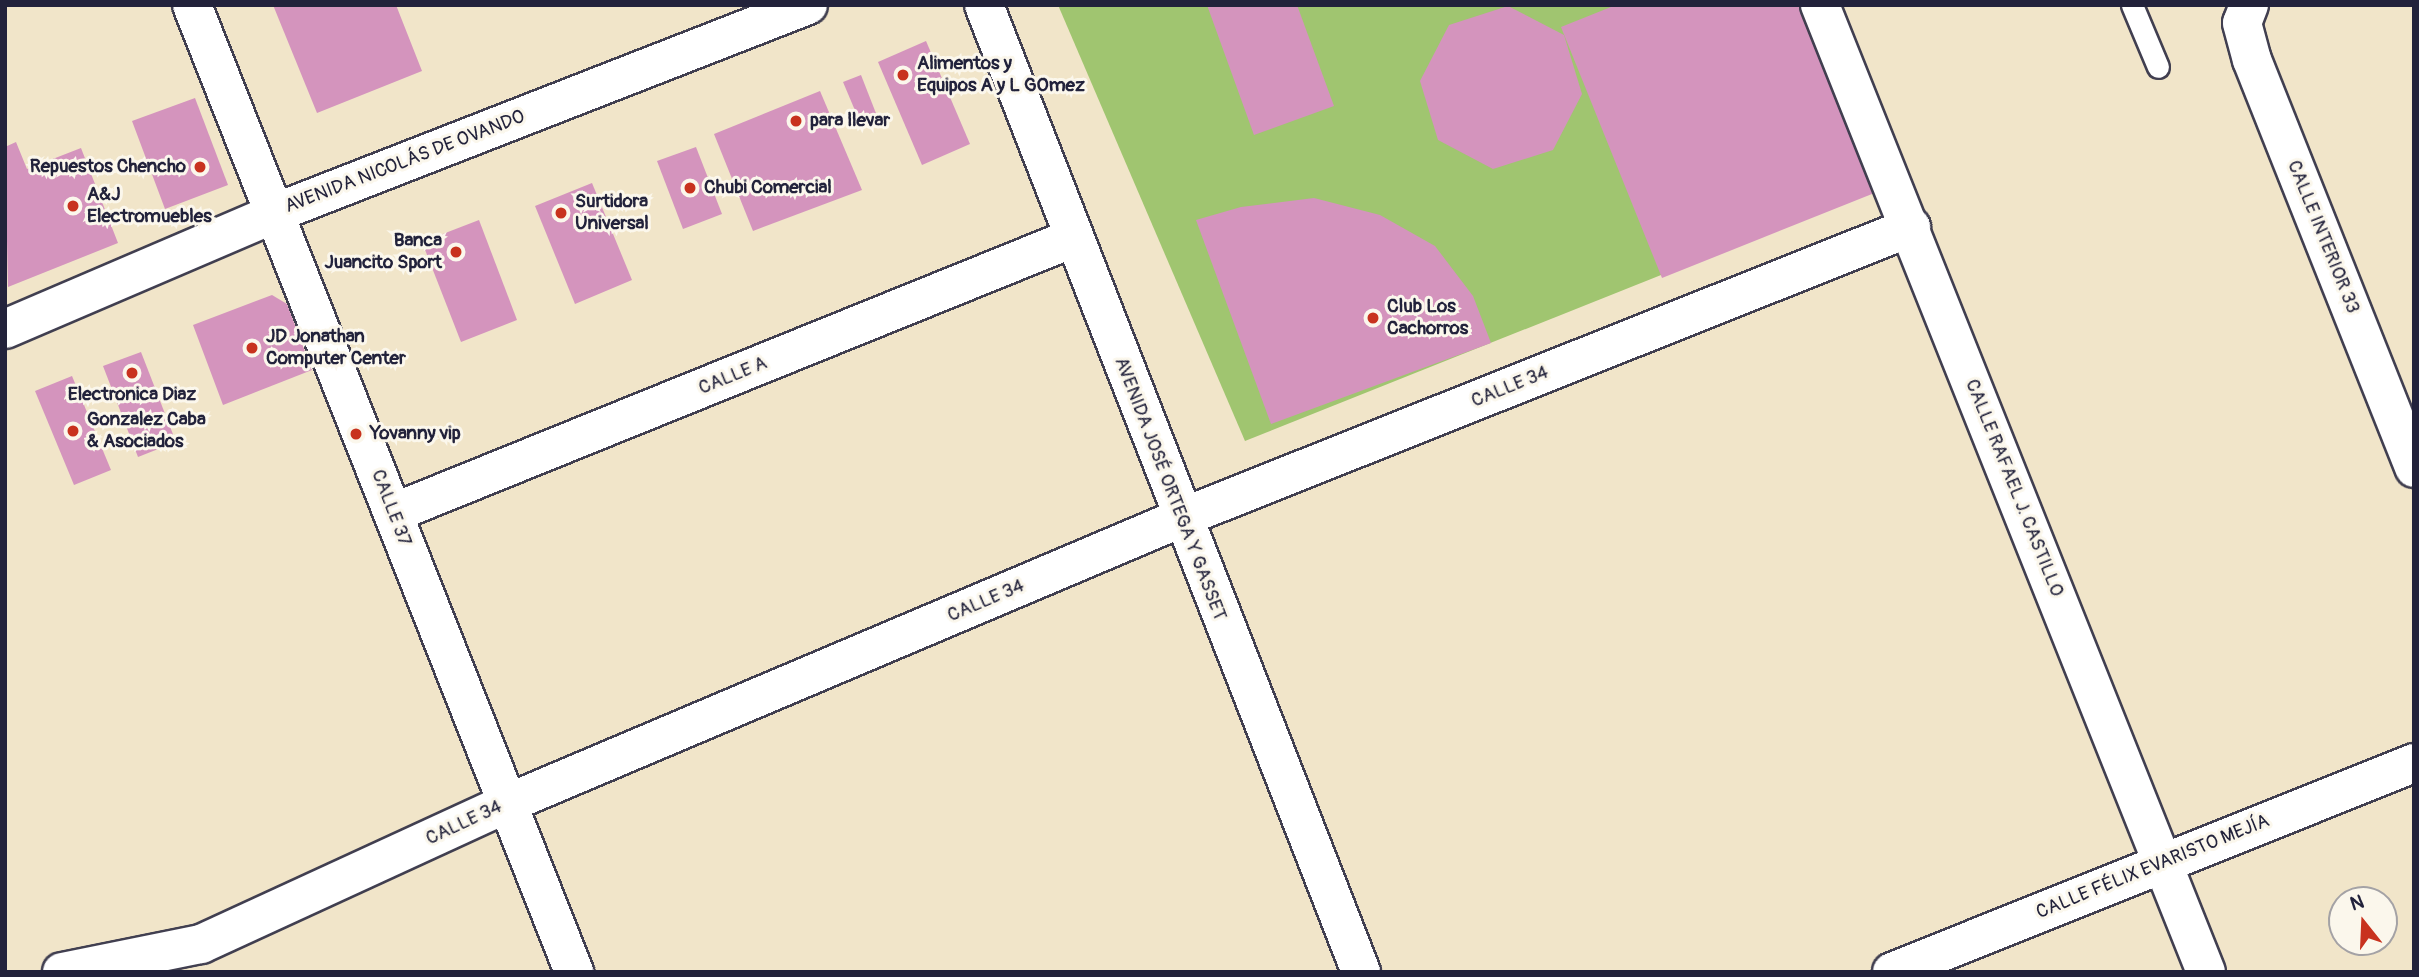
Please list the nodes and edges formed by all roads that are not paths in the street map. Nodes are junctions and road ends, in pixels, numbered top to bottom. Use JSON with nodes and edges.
{"nodes":[{"id":1,"x":192,"y":5,"type":"edge"},
{"id":2,"x":808,"y":5,"type":"edge"},
{"id":3,"x":984,"y":5,"type":"edge"},
{"id":4,"x":1820,"y":5,"type":"edge"},
{"id":5,"x":2132,"y":5,"type":"edge"},
{"id":6,"x":2249,"y":5,"type":"edge"},
{"id":7,"x":2158,"y":67,"type":"dead end"},
{"id":8,"x":275,"y":213,"type":"junction"},
{"id":9,"x":1911,"y":227,"type":"junction"},
{"id":10,"x":1073,"y":238,"type":"junction"},
{"id":11,"x":5,"y":329,"type":"edge"},
{"id":12,"x":2414,"y":468,"type":"edge"},
{"id":13,"x":393,"y":513,"type":"junction"},
{"id":14,"x":1181,"y":518,"type":"junction"},
{"id":15,"x":2414,"y":763,"type":"edge"},
{"id":16,"x":506,"y":804,"type":"junction"},
{"id":17,"x":2163,"y":863,"type":"junction"},
{"id":18,"x":62,"y":972,"type":"edge"},
{"id":19,"x":574,"y":972,"type":"edge"},
{"id":20,"x":1361,"y":972,"type":"edge"},
{"id":21,"x":1892,"y":972,"type":"edge"},
{"id":22,"x":2206,"y":972,"type":"edge"}],
"edges":[{"from":1,"to":8,"type":"street","name":"CALLE 37"},
{"from":2,"to":8,"type":"street","name":"AVENIDA NICOLÁS DE OVANDO"},
{"from":3,"to":10,"type":"street","name":"AVENIDA JOSÉ ORTEGA Y GASSET"},
{"from":4,"to":9,"type":"street","name":"CALLE RAFAEL J. CASTILLO"},
{"from":5,"to":7,"type":"lane"},
{"from":6,"to":12,"type":"street","name":"CALLE INTERIOR 33"},
{"from":8,"to":11,"type":"street","name":"AVENIDA NICOLÁS DE OVANDO"},
{"from":8,"to":13,"type":"street","name":"CALLE 37"},
{"from":9,"to":14,"type":"street","name":"CALLE 34"},
{"from":9,"to":17,"type":"street","name":"CALLE RAFAEL J. CASTILLO"},
{"from":10,"to":13,"type":"street","name":"CALLE A"},
{"from":10,"to":14,"type":"street","name":"AVENIDA JOSÉ ORTEGA Y GASSET"},
{"from":13,"to":16,"type":"street","name":"CALLE 37"},
{"from":14,"to":16,"type":"street","name":"CALLE 34"},
{"from":14,"to":20,"type":"street","name":"AVENIDA JOSÉ ORTEGA Y GASSET"},
{"from":15,"to":17,"type":"street","name":"CALLE FÉLIX EVARISTO MEJÍA"},
{"from":16,"to":18,"type":"street","name":"CALLE 34"},
{"from":16,"to":19,"type":"street","name":"CALLE 37"},
{"from":17,"to":21,"type":"street","name":"CALLE FÉLIX EVARISTO MEJÍA"},
{"from":17,"to":22,"type":"street","name":"CALLE RAFAEL J. CASTILLO"}]}
